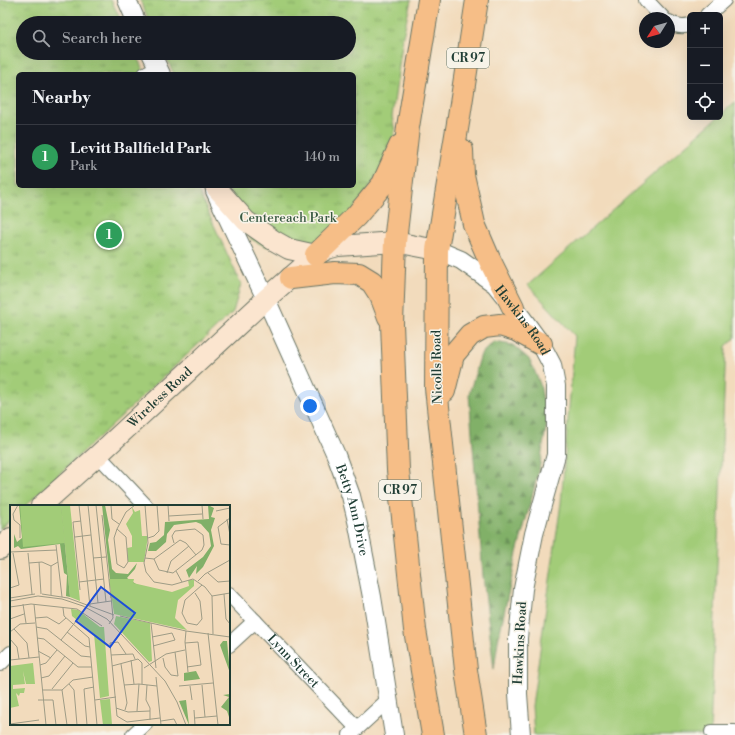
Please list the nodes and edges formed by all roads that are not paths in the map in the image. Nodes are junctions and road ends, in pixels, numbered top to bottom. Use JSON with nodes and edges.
{"nodes":[{"id":1,"x":127,"y":0,"type":"edge"},
{"id":2,"x":428,"y":0,"type":"edge"},
{"id":3,"x":477,"y":0,"type":"edge"},
{"id":4,"x":646,"y":0,"type":"edge"},
{"id":5,"x":724,"y":0,"type":"edge"},
{"id":6,"x":657,"y":12,"type":"edge"},
{"id":7,"x":710,"y":12,"type":"edge"},
{"id":8,"x":134,"y":16,"type":"edge"},
{"id":9,"x":675,"y":25,"type":"edge"},
{"id":10,"x":687,"y":26,"type":"edge"},
{"id":11,"x":460,"y":117,"type":"junction"},
{"id":12,"x":408,"y":127,"type":"junction"},
{"id":13,"x":215,"y":188,"type":"edge"},
{"id":14,"x":216,"y":188,"type":"edge"},
{"id":15,"x":395,"y":242,"type":"junction"},
{"id":16,"x":437,"y":250,"type":"junction"},
{"id":17,"x":316,"y":255,"type":"junction"},
{"id":18,"x":291,"y":278,"type":"junction"},
{"id":19,"x":266,"y":299,"type":"junction"},
{"id":20,"x":513,"y":307,"type":"junction"},
{"id":21,"x":392,"y":324,"type":"junction"},
{"id":22,"x":541,"y":344,"type":"junction"},
{"id":23,"x":438,"y":415,"type":"junction"},
{"id":24,"x":98,"y":456,"type":"junction"},
{"id":25,"x":46,"y":503,"type":"edge"},
{"id":26,"x":145,"y":505,"type":"edge"},
{"id":27,"x":10,"y":531,"type":"edge"},
{"id":28,"x":10,"y":539,"type":"edge"},
{"id":29,"x":0,"y":540,"type":"edge"},
{"id":30,"x":0,"y":549,"type":"edge"},
{"id":31,"x":230,"y":595,"type":"edge"},
{"id":32,"x":255,"y":621,"type":"junction"},
{"id":33,"x":230,"y":644,"type":"edge"},
{"id":34,"x":10,"y":654,"type":"edge"},
{"id":35,"x":0,"y":664,"type":"edge"},
{"id":36,"x":388,"y":700,"type":"junction"},
{"id":37,"x":144,"y":725,"type":"edge"},
{"id":38,"x":354,"y":732,"type":"edge"},
{"id":39,"x":712,"y":732,"type":"dead end"},
{"id":40,"x":735,"y":732,"type":"edge"},
{"id":41,"x":133,"y":735,"type":"edge"},
{"id":42,"x":394,"y":735,"type":"edge"},
{"id":43,"x":433,"y":735,"type":"edge"},
{"id":44,"x":476,"y":735,"type":"edge"},
{"id":45,"x":521,"y":735,"type":"edge"}],
"edges":[{"from":1,"to":8,"type":"street"},
{"from":2,"to":12,"type":"highway","number":"CR 97"},
{"from":3,"to":11,"type":"highway","name":"Nicolls Road","number":"CR 97"},
{"from":4,"to":6,"type":"street"},
{"from":5,"to":7,"type":"street"},
{"from":9,"to":10,"type":"street"},
{"from":11,"to":16,"type":"highway","name":"Nicolls Road","number":"CR 97"},
{"from":11,"to":20,"type":"highway"},
{"from":12,"to":15,"type":"highway","number":"CR 97"},
{"from":12,"to":17,"type":"highway"},
{"from":13,"to":19,"type":"street"},
{"from":14,"to":17,"type":"main road"},
{"from":15,"to":16,"type":"main road","name":"Hawkins Road"},
{"from":15,"to":17,"type":"main road","name":"Hawkins Road"},
{"from":15,"to":21,"type":"highway","number":"CR 97"},
{"from":16,"to":20,"type":"street","name":"Hawkins Road"},
{"from":16,"to":23,"type":"highway","name":"Nicolls Road","number":"CR 97"},
{"from":17,"to":18,"type":"main road","name":"Hawkins Road"},
{"from":18,"to":19,"type":"main road","name":"Hawkins Road"},
{"from":18,"to":21,"type":"highway"},
{"from":19,"to":24,"type":"main road","name":"Wireless Road"},
{"from":19,"to":36,"type":"street","name":"Betty Ann Drive"},
{"from":20,"to":22,"type":"street","name":"Hawkins Road"},
{"from":21,"to":43,"type":"highway","number":"CR 97"},
{"from":22,"to":23,"type":"highway"},
{"from":22,"to":45,"type":"street","name":"Hawkins Road"},
{"from":23,"to":44,"type":"highway","name":"Nicolls Road","number":"CR 97"},
{"from":24,"to":25,"type":"main road","name":"Wireless Road"},
{"from":24,"to":26,"type":"street"},
{"from":27,"to":29,"type":"main road"},
{"from":28,"to":30,"type":"main road"},
{"from":31,"to":32,"type":"street","name":"Lynn Street"},
{"from":32,"to":33,"type":"street"},
{"from":32,"to":38,"type":"street","name":"Lynn Street"},
{"from":34,"to":35,"type":"street"},
{"from":36,"to":38,"type":"street"},
{"from":36,"to":42,"type":"street","name":"Betty Ann Drive"},
{"from":37,"to":41,"type":"street"},
{"from":39,"to":40,"type":"street"}]}
